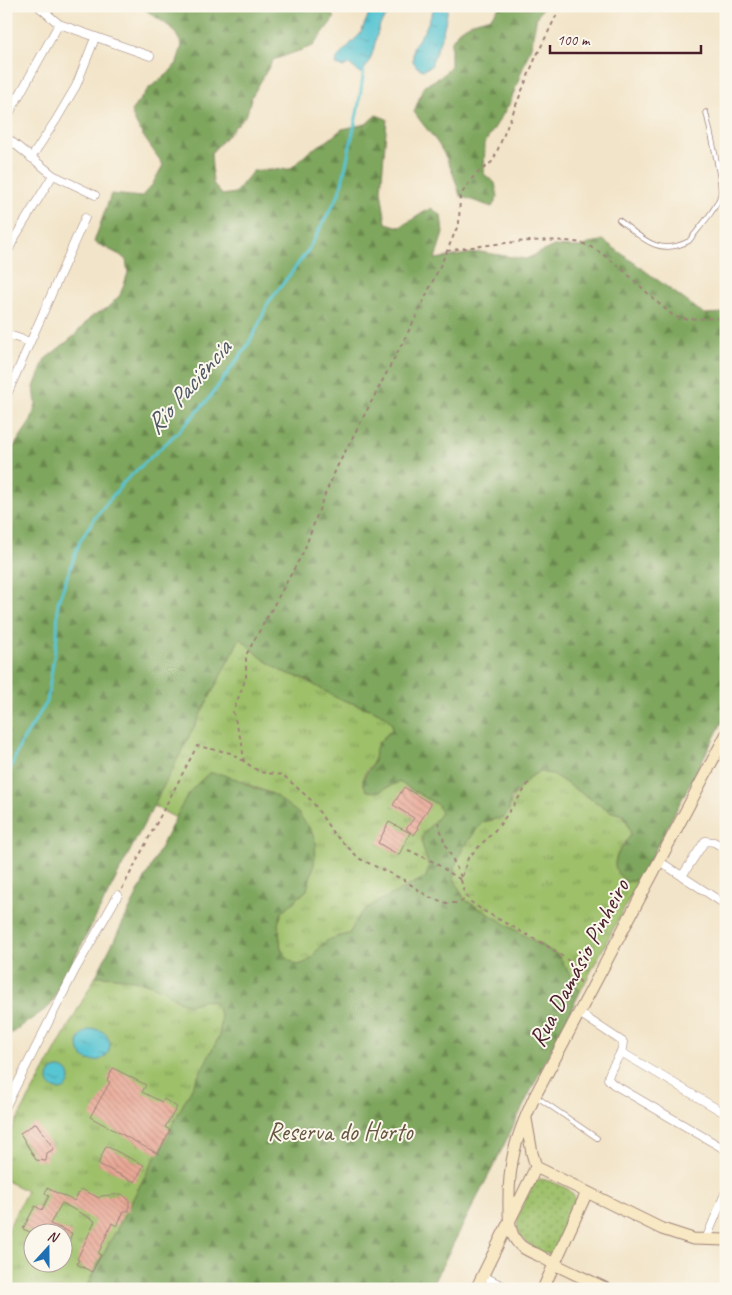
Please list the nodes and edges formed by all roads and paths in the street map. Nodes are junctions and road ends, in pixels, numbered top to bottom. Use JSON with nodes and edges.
{"nodes":[{"id":1,"x":38,"y":6,"type":"edge"},
{"id":2,"x":561,"y":6,"type":"edge"},
{"id":3,"x":59,"y":24,"type":"junction"},
{"id":4,"x":95,"y":38,"type":"junction"},
{"id":5,"x":150,"y":56,"type":"dead end"},
{"id":6,"x":706,"y":112,"type":"dead end"},
{"id":7,"x":6,"y":119,"type":"edge"},
{"id":8,"x":6,"y":137,"type":"edge"},
{"id":9,"x":31,"y":158,"type":"junction"},
{"id":10,"x":726,"y":162,"type":"edge"},
{"id":11,"x":717,"y":164,"type":"junction"},
{"id":12,"x":52,"y":175,"type":"junction"},
{"id":13,"x":95,"y":195,"type":"dead end"},
{"id":14,"x":84,"y":218,"type":"dead end"},
{"id":15,"x":619,"y":220,"type":"dead end"},
{"id":16,"x":447,"y":251,"type":"junction"},
{"id":17,"x":6,"y":255,"type":"edge"},
{"id":18,"x":726,"y":318,"type":"edge"},
{"id":19,"x":6,"y":334,"type":"edge"},
{"id":20,"x":30,"y":342,"type":"junction"},
{"id":21,"x":6,"y":398,"type":"edge"},
{"id":22,"x":726,"y":734,"type":"edge"},
{"id":23,"x":244,"y":762,"type":"junction"},
{"id":24,"x":529,"y":783,"type":"dead end"},
{"id":25,"x":438,"y":822,"type":"dead end"},
{"id":26,"x":408,"y":850,"type":"dead end"},
{"id":27,"x":726,"y":850,"type":"edge"},
{"id":28,"x":658,"y":861,"type":"junction"},
{"id":29,"x":682,"y":876,"type":"junction"},
{"id":30,"x":461,"y":880,"type":"junction"},
{"id":31,"x":118,"y":896,"type":"joint"},
{"id":32,"x":468,"y":898,"type":"junction"},
{"id":33,"x":726,"y":905,"type":"edge"},
{"id":34,"x":587,"y":997,"type":"junction"},
{"id":35,"x":579,"y":1013,"type":"junction"},
{"id":36,"x":621,"y":1052,"type":"junction"},
{"id":37,"x":535,"y":1096,"type":"junction"},
{"id":38,"x":6,"y":1106,"type":"edge"},
{"id":39,"x":726,"y":1114,"type":"edge"},
{"id":40,"x":526,"y":1118,"type":"junction"},
{"id":41,"x":597,"y":1138,"type":"dead end"},
{"id":42,"x":726,"y":1150,"type":"edge"},
{"id":43,"x":536,"y":1167,"type":"junction"},
{"id":44,"x":726,"y":1191,"type":"edge"},
{"id":45,"x":588,"y":1192,"type":"junction"},
{"id":46,"x":509,"y":1224,"type":"junction"},
{"id":47,"x":706,"y":1240,"type":"junction"},
{"id":48,"x":726,"y":1240,"type":"edge"},
{"id":49,"x":555,"y":1265,"type":"junction"},
{"id":50,"x":483,"y":1276,"type":"junction"},
{"id":51,"x":476,"y":1289,"type":"edge"},
{"id":52,"x":508,"y":1289,"type":"edge"},
{"id":53,"x":543,"y":1289,"type":"edge"},
{"id":54,"x":607,"y":1289,"type":"edge"}],
"edges":[{"from":1,"to":3,"type":"street"},
{"from":2,"to":16,"type":"path"},
{"from":3,"to":4,"type":"street"},
{"from":3,"to":7,"type":"street"},
{"from":4,"to":5,"type":"street"},
{"from":4,"to":9,"type":"street"},
{"from":6,"to":11,"type":"lane"},
{"from":8,"to":9,"type":"street"},
{"from":9,"to":12,"type":"street"},
{"from":10,"to":11,"type":"lane"},
{"from":11,"to":15,"type":"lane"},
{"from":12,"to":13,"type":"street"},
{"from":12,"to":17,"type":"street"},
{"from":14,"to":20,"type":"street"},
{"from":16,"to":18,"type":"path"},
{"from":16,"to":23,"type":"path"},
{"from":19,"to":20,"type":"street"},
{"from":20,"to":21,"type":"street"},
{"from":22,"to":28,"type":"street","name":"Rua Damásio Pinheiro"},
{"from":23,"to":31,"type":"path"},
{"from":23,"to":32,"type":"path"},
{"from":24,"to":30,"type":"path"},
{"from":25,"to":30,"type":"path"},
{"from":26,"to":30,"type":"path"},
{"from":27,"to":29,"type":"street"},
{"from":28,"to":29,"type":"street"},
{"from":28,"to":34,"type":"street","name":"Rua Damásio Pinheiro"},
{"from":29,"to":33,"type":"street"},
{"from":30,"to":32,"type":"path"},
{"from":31,"to":38,"type":"street"},
{"from":32,"to":34,"type":"path"},
{"from":34,"to":35,"type":"street","name":"Rua Damásio Pinheiro"},
{"from":35,"to":36,"type":"street"},
{"from":35,"to":37,"type":"street","name":"Rua Damásio Pinheiro"},
{"from":36,"to":39,"type":"street"},
{"from":36,"to":42,"type":"street"},
{"from":37,"to":40,"type":"street","name":"Rua Damásio Pinheiro"},
{"from":37,"to":41,"type":"lane"},
{"from":40,"to":43,"type":"street"},
{"from":40,"to":46,"type":"street","name":"Rua Damásio Pinheiro"},
{"from":43,"to":45,"type":"street"},
{"from":43,"to":46,"type":"street"},
{"from":44,"to":47,"type":"street"},
{"from":45,"to":47,"type":"street"},
{"from":45,"to":49,"type":"street"},
{"from":46,"to":49,"type":"street"},
{"from":46,"to":50,"type":"street"},
{"from":47,"to":48,"type":"street"},
{"from":49,"to":53,"type":"street"},
{"from":49,"to":54,"type":"street"},
{"from":50,"to":51,"type":"street"},
{"from":50,"to":52,"type":"street"}]}
